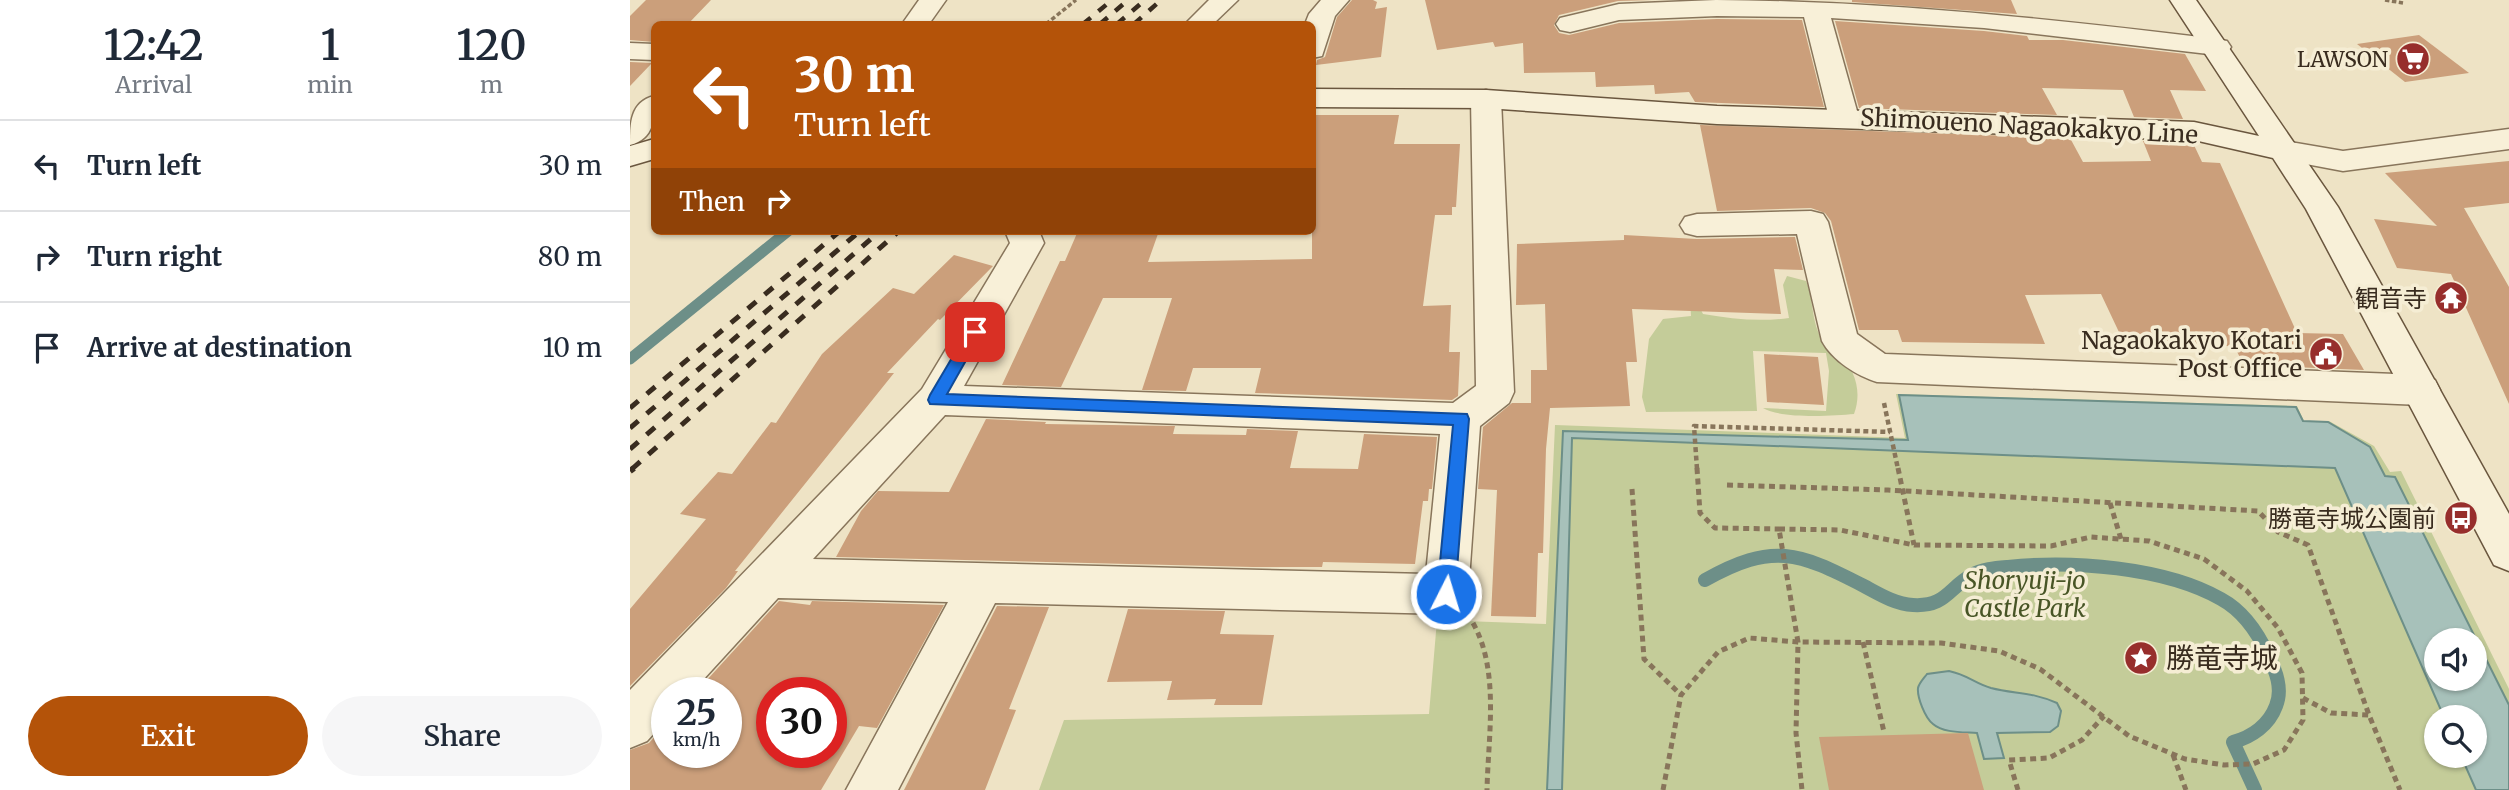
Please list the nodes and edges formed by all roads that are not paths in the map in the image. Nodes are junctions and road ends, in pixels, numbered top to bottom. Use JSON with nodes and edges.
{"nodes":[{"id":1,"x":933,"y":0,"type":"edge"},
{"id":2,"x":1225,"y":0,"type":"edge"},
{"id":3,"x":1336,"y":0,"type":"edge"},
{"id":4,"x":2183,"y":0,"type":"edge"},
{"id":5,"x":1815,"y":9,"type":"junction"},
{"id":6,"x":917,"y":21,"type":"edge"},
{"id":7,"x":1201,"y":21,"type":"edge"},
{"id":8,"x":1570,"y":23,"type":"dead end"},
{"id":9,"x":1316,"y":36,"type":"edge"},
{"id":10,"x":2217,"y":47,"type":"junction"},
{"id":11,"x":630,"y":51,"type":"edge"},
{"id":12,"x":651,"y":52,"type":"edge"},
{"id":13,"x":1316,"y":98,"type":"edge"},
{"id":14,"x":1486,"y":99,"type":"junction"},
{"id":15,"x":651,"y":109,"type":"edge"},
{"id":16,"x":1844,"y":118,"type":"junction"},
{"id":17,"x":630,"y":136,"type":"edge"},
{"id":18,"x":2509,"y":139,"type":"edge"},
{"id":19,"x":651,"y":150,"type":"edge"},
{"id":20,"x":2285,"y":151,"type":"junction"},
{"id":21,"x":630,"y":156,"type":"edge"},
{"id":22,"x":1697,"y":225,"type":"dead end"},
{"id":23,"x":1024,"y":235,"type":"edge"},
{"id":24,"x":2420,"y":390,"type":"junction"},
{"id":25,"x":936,"y":400,"type":"junction"},
{"id":26,"x":1461,"y":419,"type":"junction"},
{"id":27,"x":2509,"y":552,"type":"edge"},
{"id":28,"x":769,"y":578,"type":"junction"},
{"id":29,"x":982,"y":584,"type":"junction"},
{"id":30,"x":630,"y":724,"type":"edge"},
{"id":31,"x":871,"y":790,"type":"edge"}],
"edges":[{"from":1,"to":6,"type":"street"},
{"from":2,"to":7,"type":"street"},
{"from":3,"to":9,"type":"street"},
{"from":4,"to":10,"type":"street"},
{"from":5,"to":8,"type":"street"},
{"from":5,"to":10,"type":"street"},
{"from":5,"to":16,"type":"street"},
{"from":10,"to":20,"type":"street"},
{"from":11,"to":12,"type":"street"},
{"from":13,"to":14,"type":"street","name":"Shimoueno Nagaokakyo Line"},
{"from":14,"to":16,"type":"street","name":"Shimoueno Nagaokakyo Line"},
{"from":14,"to":26,"type":"street"},
{"from":15,"to":17,"type":"street"},
{"from":16,"to":20,"type":"street","name":"Shimoueno Nagaokakyo Line"},
{"from":18,"to":20,"type":"street","name":"Shimoueno Nagaokakyo Line"},
{"from":19,"to":21,"type":"street"},
{"from":20,"to":24,"type":"street"},
{"from":22,"to":24,"type":"street"},
{"from":23,"to":25,"type":"street"},
{"from":24,"to":27,"type":"street"},
{"from":25,"to":26,"type":"street"},
{"from":25,"to":28,"type":"street"},
{"from":26,"to":29,"type":"street"},
{"from":28,"to":29,"type":"street"},
{"from":28,"to":30,"type":"street"},
{"from":29,"to":31,"type":"street"}]}
